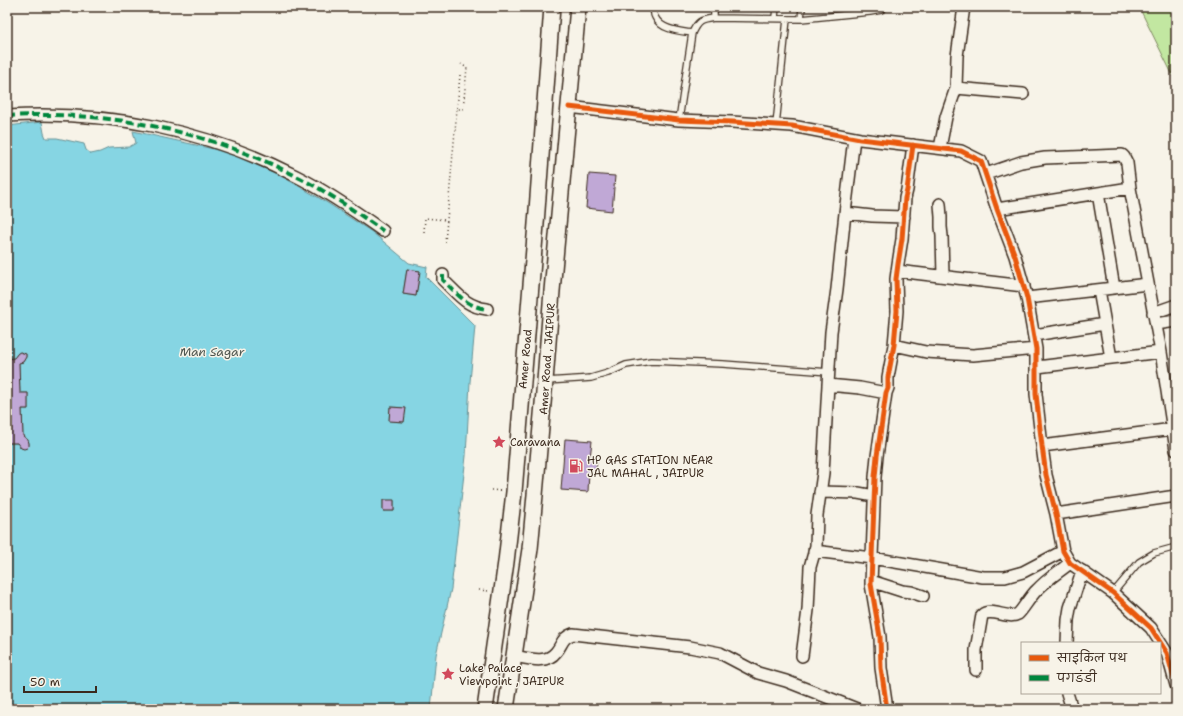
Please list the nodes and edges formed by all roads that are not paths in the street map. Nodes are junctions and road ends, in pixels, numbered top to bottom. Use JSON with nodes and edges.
{"nodes":[{"id":1,"x":552,"y":7,"type":"edge"},
{"id":2,"x":578,"y":7,"type":"edge"},
{"id":3,"x":653,"y":7,"type":"edge"},
{"id":4,"x":714,"y":7,"type":"edge"},
{"id":5,"x":776,"y":7,"type":"edge"},
{"id":6,"x":802,"y":7,"type":"edge"},
{"id":7,"x":885,"y":7,"type":"edge"},
{"id":8,"x":964,"y":7,"type":"edge"},
{"id":9,"x":714,"y":18,"type":"junction"},
{"id":10,"x":775,"y":18,"type":"junction"},
{"id":11,"x":787,"y":19,"type":"junction"},
{"id":12,"x":801,"y":19,"type":"junction"},
{"id":13,"x":692,"y":33,"type":"junction"},
{"id":14,"x":956,"y":88,"type":"junction"},
{"id":15,"x":1023,"y":94,"type":"dead end"},
{"id":16,"x":569,"y":107,"type":"junction"},
{"id":17,"x":7,"y":116,"type":"edge"},
{"id":18,"x":679,"y":120,"type":"junction"},
{"id":19,"x":776,"y":125,"type":"junction"},
{"id":20,"x":854,"y":138,"type":"junction"},
{"id":21,"x":912,"y":145,"type":"junction"},
{"id":22,"x":940,"y":148,"type":"junction"},
{"id":23,"x":986,"y":174,"type":"junction"},
{"id":24,"x":1130,"y":188,"type":"junction"},
{"id":25,"x":1098,"y":193,"type":"junction"},
{"id":26,"x":940,"y":204,"type":"dead end"},
{"id":27,"x":997,"y":209,"type":"junction"},
{"id":28,"x":845,"y":213,"type":"junction"},
{"id":29,"x":904,"y":217,"type":"junction"},
{"id":30,"x":383,"y":231,"type":"dead end"},
{"id":31,"x":897,"y":271,"type":"junction"},
{"id":32,"x":443,"y":275,"type":"dead end"},
{"id":33,"x":943,"y":276,"type":"junction"},
{"id":34,"x":1148,"y":284,"type":"junction"},
{"id":35,"x":1024,"y":286,"type":"junction"},
{"id":36,"x":1114,"y":288,"type":"junction"},
{"id":37,"x":1099,"y":290,"type":"junction"},
{"id":38,"x":1027,"y":298,"type":"junction"},
{"id":39,"x":1176,"y":304,"type":"edge"},
{"id":40,"x":487,"y":309,"type":"dead end"},
{"id":41,"x":1153,"y":312,"type":"junction"},
{"id":42,"x":1176,"y":320,"type":"edge"},
{"id":43,"x":1105,"y":324,"type":"junction"},
{"id":44,"x":1156,"y":324,"type":"junction"},
{"id":45,"x":1034,"y":335,"type":"junction"},
{"id":46,"x":894,"y":345,"type":"junction"},
{"id":47,"x":1036,"y":349,"type":"junction"},
{"id":48,"x":1161,"y":352,"type":"junction"},
{"id":49,"x":1111,"y":358,"type":"junction"},
{"id":50,"x":1037,"y":367,"type":"junction"},
{"id":51,"x":829,"y":372,"type":"junction"},
{"id":52,"x":545,"y":381,"type":"junction"},
{"id":53,"x":828,"y":385,"type":"junction"},
{"id":54,"x":886,"y":393,"type":"junction"},
{"id":55,"x":521,"y":397,"type":"junction"},
{"id":56,"x":544,"y":399,"type":"junction"},
{"id":57,"x":1173,"y":430,"type":"junction"},
{"id":58,"x":1042,"y":446,"type":"junction"},
{"id":59,"x":1176,"y":450,"type":"edge"},
{"id":60,"x":820,"y":492,"type":"junction"},
{"id":61,"x":874,"y":496,"type":"junction"},
{"id":62,"x":1176,"y":496,"type":"edge"},
{"id":63,"x":1056,"y":514,"type":"junction"},
{"id":64,"x":1176,"y":547,"type":"edge"},
{"id":65,"x":814,"y":551,"type":"junction"},
{"id":66,"x":1063,"y":551,"type":"junction"},
{"id":67,"x":872,"y":558,"type":"junction"},
{"id":68,"x":1070,"y":563,"type":"junction"},
{"id":69,"x":1082,"y":571,"type":"junction"},
{"id":70,"x":871,"y":581,"type":"junction"},
{"id":71,"x":1113,"y":593,"type":"junction"},
{"id":72,"x":923,"y":596,"type":"dead end"},
{"id":73,"x":1067,"y":642,"type":"edge"},
{"id":74,"x":1160,"y":642,"type":"edge"},
{"id":75,"x":1161,"y":644,"type":"edge"},
{"id":76,"x":513,"y":656,"type":"junction"},
{"id":77,"x":802,"y":656,"type":"dead end"},
{"id":78,"x":976,"y":670,"type":"dead end"},
{"id":79,"x":1176,"y":685,"type":"edge"},
{"id":80,"x":1067,"y":694,"type":"edge"},
{"id":81,"x":485,"y":709,"type":"edge"},
{"id":82,"x":506,"y":709,"type":"edge"},
{"id":83,"x":857,"y":709,"type":"edge"},
{"id":84,"x":887,"y":709,"type":"edge"},
{"id":85,"x":1072,"y":709,"type":"edge"}],
"edges":[{"from":1,"to":55,"type":"main road","name":"Amer Road"},
{"from":2,"to":16,"type":"main road","name":"Amer Road , JAIPUR"},
{"from":3,"to":13,"type":"lane"},
{"from":4,"to":9,"type":"lane"},
{"from":5,"to":10,"type":"lane"},
{"from":6,"to":12,"type":"lane"},
{"from":7,"to":12,"type":"lane"},
{"from":8,"to":14,"type":"street"},
{"from":9,"to":10,"type":"lane"},
{"from":9,"to":13,"type":"lane"},
{"from":10,"to":11,"type":"lane"},
{"from":11,"to":12,"type":"lane"},
{"from":11,"to":19,"type":"lane"},
{"from":13,"to":18,"type":"lane"},
{"from":14,"to":15,"type":"street"},
{"from":14,"to":22,"type":"street"},
{"from":16,"to":18,"type":"street"},
{"from":16,"to":52,"type":"main road","name":"Amer Road , JAIPUR"},
{"from":17,"to":30,"type":"street"},
{"from":18,"to":19,"type":"street"},
{"from":19,"to":20,"type":"street"},
{"from":20,"to":21,"type":"street"},
{"from":20,"to":28,"type":"street"},
{"from":21,"to":22,"type":"street"},
{"from":21,"to":29,"type":"street"},
{"from":22,"to":23,"type":"street"},
{"from":23,"to":24,"type":"street"},
{"from":23,"to":27,"type":"street"},
{"from":24,"to":25,"type":"street"},
{"from":24,"to":34,"type":"street"},
{"from":25,"to":27,"type":"street"},
{"from":25,"to":36,"type":"street"},
{"from":26,"to":33,"type":"street"},
{"from":27,"to":35,"type":"street"},
{"from":28,"to":29,"type":"street"},
{"from":28,"to":51,"type":"street"},
{"from":29,"to":31,"type":"street"},
{"from":31,"to":33,"type":"street"},
{"from":31,"to":46,"type":"street"},
{"from":32,"to":40,"type":"street"},
{"from":33,"to":35,"type":"street"},
{"from":34,"to":36,"type":"street"},
{"from":34,"to":41,"type":"street"},
{"from":35,"to":38,"type":"street"},
{"from":36,"to":37,"type":"street"},
{"from":37,"to":38,"type":"street"},
{"from":37,"to":43,"type":"street"},
{"from":38,"to":45,"type":"street"},
{"from":39,"to":41,"type":"street"},
{"from":41,"to":44,"type":"street"},
{"from":42,"to":44,"type":"street"},
{"from":43,"to":45,"type":"street"},
{"from":43,"to":49,"type":"street"},
{"from":44,"to":48,"type":"street"},
{"from":45,"to":47,"type":"street"},
{"from":46,"to":47,"type":"street"},
{"from":46,"to":54,"type":"street"},
{"from":47,"to":50,"type":"street"},
{"from":48,"to":49,"type":"street"},
{"from":48,"to":57,"type":"street"},
{"from":49,"to":50,"type":"street"},
{"from":50,"to":58,"type":"street"},
{"from":51,"to":52,"type":"lane"},
{"from":51,"to":53,"type":"street"},
{"from":52,"to":56,"type":"main road","name":"Amer Road , JAIPUR"},
{"from":53,"to":54,"type":"street"},
{"from":53,"to":60,"type":"street"},
{"from":54,"to":61,"type":"street"},
{"from":55,"to":56,"type":"main road"},
{"from":55,"to":81,"type":"main road","name":"Amer Road"},
{"from":56,"to":76,"type":"main road","name":"Amer Road , JAIPUR"},
{"from":57,"to":58,"type":"street"},
{"from":57,"to":59,"type":"street"},
{"from":58,"to":63,"type":"street"},
{"from":60,"to":61,"type":"street"},
{"from":60,"to":65,"type":"street"},
{"from":61,"to":67,"type":"street"},
{"from":62,"to":63,"type":"street"},
{"from":63,"to":66,"type":"street"},
{"from":64,"to":71,"type":"lane"},
{"from":65,"to":67,"type":"street"},
{"from":65,"to":77,"type":"street"},
{"from":66,"to":67,"type":"street"},
{"from":66,"to":68,"type":"street"},
{"from":67,"to":70,"type":"street"},
{"from":68,"to":69,"type":"street"},
{"from":68,"to":78,"type":"street"},
{"from":69,"to":71,"type":"street"},
{"from":69,"to":73,"type":"street"},
{"from":70,"to":72,"type":"street"},
{"from":70,"to":84,"type":"street"},
{"from":71,"to":74,"type":"street"},
{"from":75,"to":79,"type":"street"},
{"from":76,"to":82,"type":"main road","name":"Amer Road , JAIPUR"},
{"from":76,"to":83,"type":"street"},
{"from":80,"to":85,"type":"street"}]}
